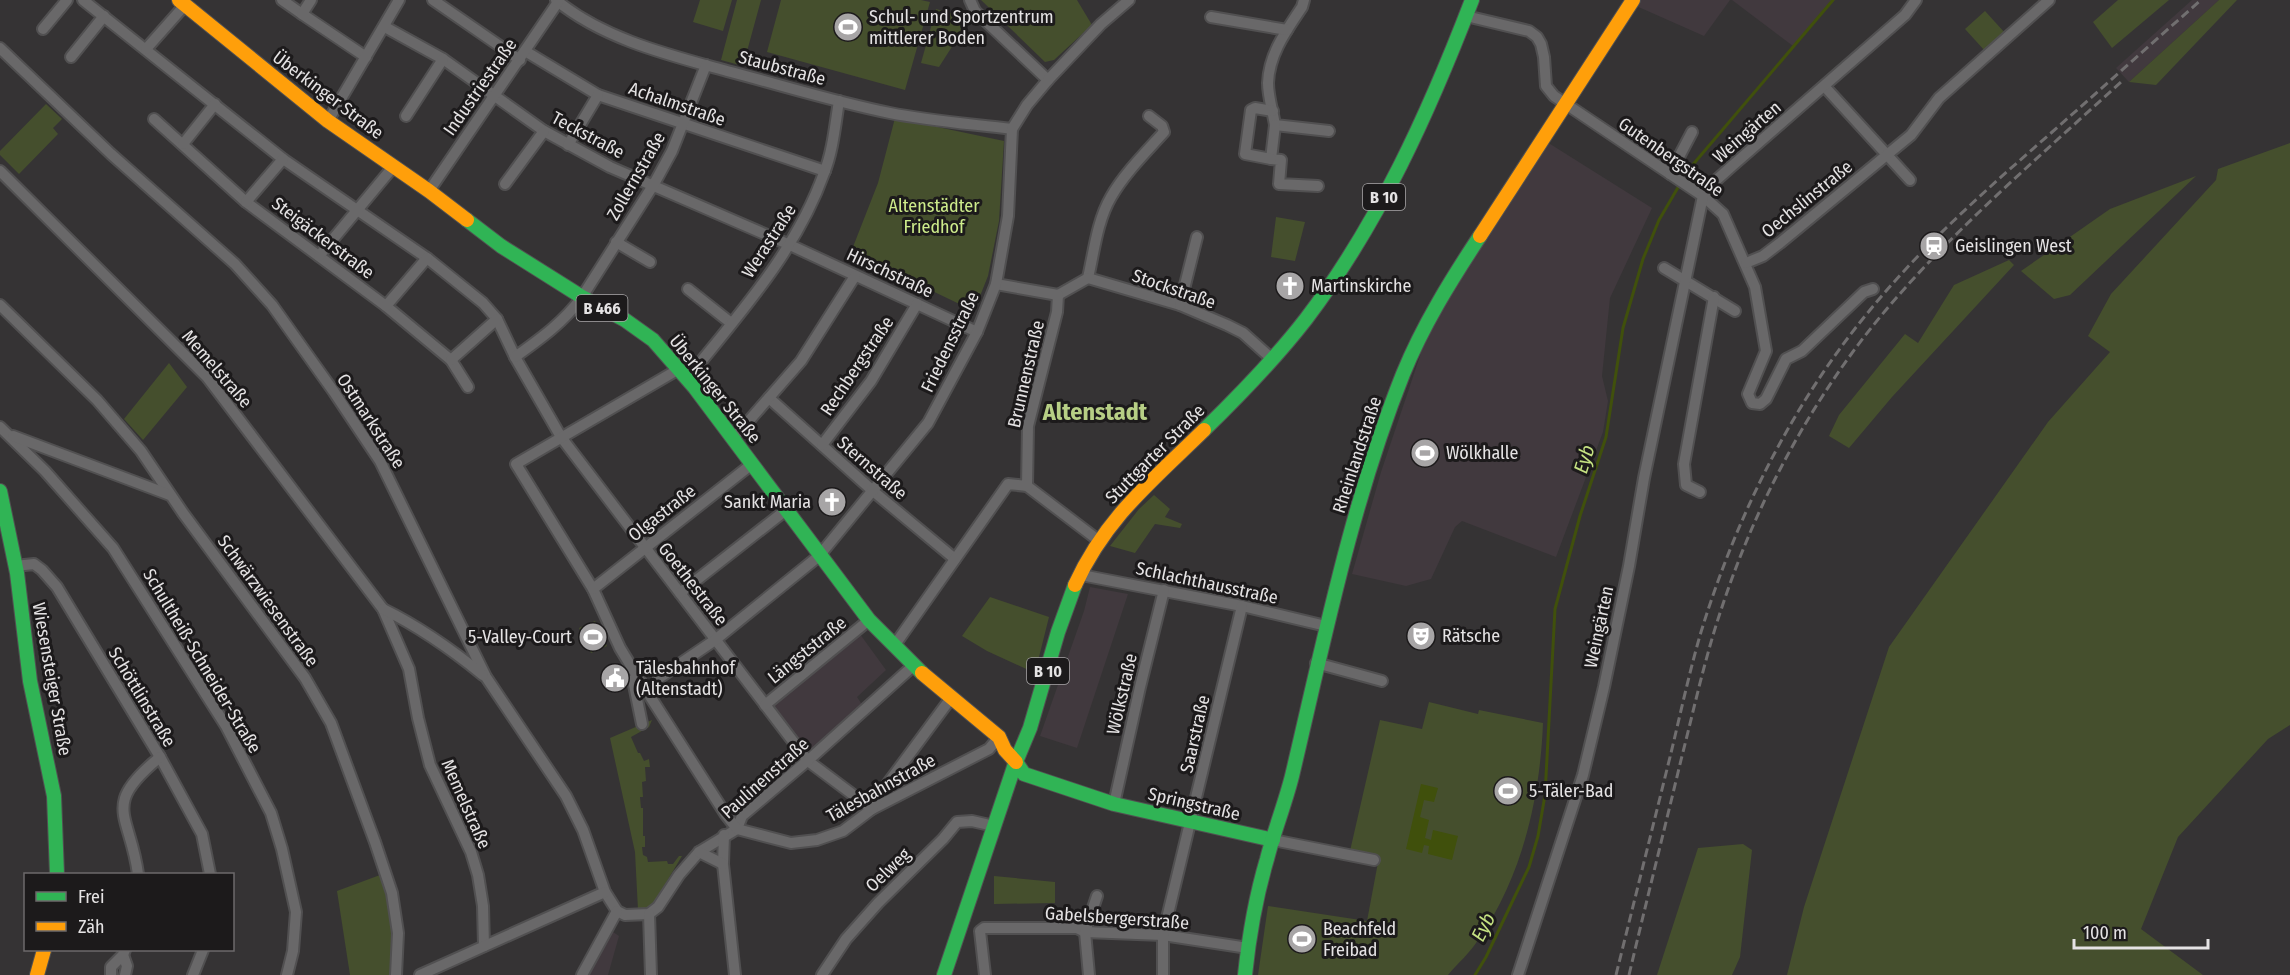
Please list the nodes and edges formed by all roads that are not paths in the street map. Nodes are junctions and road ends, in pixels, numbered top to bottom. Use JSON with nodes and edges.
{"nodes":[{"id":1,"x":67,"y":0,"type":"edge"},
{"id":2,"x":83,"y":0,"type":"edge"},
{"id":3,"x":282,"y":0,"type":"edge"},
{"id":4,"x":311,"y":0,"type":"edge"},
{"id":5,"x":399,"y":0,"type":"edge"},
{"id":6,"x":434,"y":0,"type":"edge"},
{"id":7,"x":970,"y":0,"type":"edge"},
{"id":8,"x":1129,"y":0,"type":"edge"},
{"id":9,"x":1304,"y":0,"type":"edge"},
{"id":10,"x":1472,"y":0,"type":"edge"},
{"id":11,"x":1633,"y":0,"type":"edge"},
{"id":12,"x":1917,"y":0,"type":"edge"},
{"id":13,"x":2049,"y":0,"type":"edge"},
{"id":14,"x":557,"y":1,"type":"edge"},
{"id":15,"x":182,"y":3,"type":"edge"},
{"id":16,"x":302,"y":14,"type":"junction"},
{"id":17,"x":104,"y":16,"type":"junction"},
{"id":18,"x":1466,"y":16,"type":"junction"},
{"id":19,"x":1211,"y":17,"type":"dead end"},
{"id":20,"x":385,"y":27,"type":"junction"},
{"id":21,"x":43,"y":29,"type":"dead end"},
{"id":22,"x":1287,"y":30,"type":"junction"},
{"id":23,"x":0,"y":48,"type":"edge"},
{"id":24,"x":146,"y":49,"type":"junction"},
{"id":25,"x":523,"y":55,"type":"junction"},
{"id":26,"x":71,"y":57,"type":"dead end"},
{"id":27,"x":366,"y":57,"type":"junction"},
{"id":28,"x":443,"y":59,"type":"junction"},
{"id":29,"x":705,"y":65,"type":"junction"},
{"id":30,"x":1048,"y":80,"type":"junction"},
{"id":31,"x":1825,"y":87,"type":"junction"},
{"id":32,"x":494,"y":94,"type":"junction"},
{"id":33,"x":598,"y":95,"type":"junction"},
{"id":34,"x":839,"y":101,"type":"junction"},
{"id":35,"x":1565,"y":104,"type":"junction"},
{"id":36,"x":215,"y":105,"type":"junction"},
{"id":37,"x":1273,"y":111,"type":"junction"},
{"id":38,"x":406,"y":116,"type":"dead end"},
{"id":39,"x":1149,"y":116,"type":"dead end"},
{"id":40,"x":154,"y":119,"type":"dead end"},
{"id":41,"x":328,"y":121,"type":"junction"},
{"id":42,"x":682,"y":125,"type":"junction"},
{"id":43,"x":1275,"y":125,"type":"junction"},
{"id":44,"x":1012,"y":129,"type":"junction"},
{"id":45,"x":1329,"y":130,"type":"dead end"},
{"id":46,"x":544,"y":131,"type":"junction"},
{"id":47,"x":1692,"y":132,"type":"dead end"},
{"id":48,"x":183,"y":144,"type":"junction"},
{"id":49,"x":568,"y":145,"type":"junction"},
{"id":50,"x":1887,"y":155,"type":"junction"},
{"id":51,"x":283,"y":159,"type":"junction"},
{"id":52,"x":1271,"y":159,"type":"junction"},
{"id":53,"x":393,"y":167,"type":"junction"},
{"id":54,"x":0,"y":171,"type":"edge"},
{"id":55,"x":825,"y":171,"type":"junction"},
{"id":56,"x":1672,"y":176,"type":"junction"},
{"id":57,"x":1910,"y":180,"type":"dead end"},
{"id":58,"x":505,"y":184,"type":"dead end"},
{"id":59,"x":654,"y":184,"type":"junction"},
{"id":60,"x":1318,"y":186,"type":"dead end"},
{"id":61,"x":429,"y":191,"type":"junction"},
{"id":62,"x":1699,"y":194,"type":"junction"},
{"id":63,"x":246,"y":202,"type":"junction"},
{"id":64,"x":358,"y":210,"type":"junction"},
{"id":65,"x":1197,"y":237,"type":"dead end"},
{"id":66,"x":616,"y":242,"type":"junction"},
{"id":67,"x":790,"y":245,"type":"junction"},
{"id":68,"x":319,"y":256,"type":"junction"},
{"id":69,"x":427,"y":258,"type":"junction"},
{"id":70,"x":650,"y":262,"type":"dead end"},
{"id":71,"x":1746,"y":263,"type":"junction"},
{"id":72,"x":1664,"y":268,"type":"dead end"},
{"id":73,"x":855,"y":276,"type":"junction"},
{"id":74,"x":1088,"y":279,"type":"junction"},
{"id":75,"x":1686,"y":280,"type":"junction"},
{"id":76,"x":996,"y":284,"type":"junction"},
{"id":77,"x":688,"y":289,"type":"dead end"},
{"id":78,"x":1873,"y":289,"type":"dead end"},
{"id":79,"x":1058,"y":295,"type":"junction"},
{"id":80,"x":582,"y":297,"type":"junction"},
{"id":81,"x":1714,"y":297,"type":"junction"},
{"id":82,"x":917,"y":304,"type":"junction"},
{"id":83,"x":0,"y":305,"type":"edge"},
{"id":84,"x":386,"y":306,"type":"junction"},
{"id":85,"x":1180,"y":306,"type":"junction"},
{"id":86,"x":1735,"y":311,"type":"dead end"},
{"id":87,"x":497,"y":320,"type":"junction"},
{"id":88,"x":731,"y":323,"type":"junction"},
{"id":89,"x":977,"y":332,"type":"junction"},
{"id":90,"x":515,"y":357,"type":"junction"},
{"id":91,"x":1272,"y":359,"type":"junction"},
{"id":92,"x":451,"y":360,"type":"junction"},
{"id":93,"x":683,"y":374,"type":"junction"},
{"id":94,"x":468,"y":387,"type":"dead end"},
{"id":95,"x":769,"y":398,"type":"junction"},
{"id":96,"x":0,"y":426,"type":"edge"},
{"id":97,"x":10,"y":435,"type":"junction"},
{"id":98,"x":561,"y":437,"type":"junction"},
{"id":99,"x":733,"y":439,"type":"junction"},
{"id":100,"x":822,"y":446,"type":"junction"},
{"id":101,"x":752,"y":464,"type":"junction"},
{"id":102,"x":1027,"y":486,"type":"junction"},
{"id":103,"x":0,"y":491,"type":"edge"},
{"id":104,"x":873,"y":491,"type":"junction"},
{"id":105,"x":1700,"y":492,"type":"dead end"},
{"id":106,"x":172,"y":496,"type":"junction"},
{"id":107,"x":786,"y":510,"type":"junction"},
{"id":108,"x":1098,"y":540,"type":"junction"},
{"id":109,"x":644,"y":547,"type":"junction"},
{"id":110,"x":819,"y":556,"type":"junction"},
{"id":111,"x":955,"y":559,"type":"junction"},
{"id":112,"x":15,"y":566,"type":"junction"},
{"id":113,"x":1080,"y":575,"type":"junction"},
{"id":114,"x":593,"y":589,"type":"junction"},
{"id":115,"x":1164,"y":590,"type":"junction"},
{"id":116,"x":680,"y":593,"type":"junction"},
{"id":117,"x":1242,"y":606,"type":"junction"},
{"id":118,"x":383,"y":609,"type":"junction"},
{"id":119,"x":869,"y":620,"type":"junction"},
{"id":120,"x":1326,"y":626,"type":"junction"},
{"id":121,"x":716,"y":640,"type":"junction"},
{"id":122,"x":894,"y":646,"type":"junction"},
{"id":123,"x":1316,"y":663,"type":"junction"},
{"id":124,"x":913,"y":666,"type":"junction"},
{"id":125,"x":638,"y":676,"type":"junction"},
{"id":126,"x":486,"y":677,"type":"junction"},
{"id":127,"x":658,"y":678,"type":"dead end"},
{"id":128,"x":1382,"y":681,"type":"dead end"},
{"id":129,"x":951,"y":698,"type":"junction"},
{"id":130,"x":765,"y":705,"type":"junction"},
{"id":131,"x":642,"y":724,"type":"dead end"},
{"id":132,"x":999,"y":737,"type":"junction"},
{"id":133,"x":160,"y":757,"type":"junction"},
{"id":134,"x":808,"y":761,"type":"junction"},
{"id":135,"x":1016,"y":762,"type":"junction"},
{"id":136,"x":1114,"y":804,"type":"junction"},
{"id":137,"x":872,"y":809,"type":"junction"},
{"id":138,"x":1191,"y":823,"type":"junction"},
{"id":139,"x":994,"y":826,"type":"junction"},
{"id":140,"x":737,"y":829,"type":"junction"},
{"id":141,"x":719,"y":839,"type":"junction"},
{"id":142,"x":1273,"y":840,"type":"junction"},
{"id":143,"x":699,"y":852,"type":"junction"},
{"id":144,"x":1374,"y":860,"type":"dead end"},
{"id":145,"x":723,"y":864,"type":"junction"},
{"id":146,"x":57,"y":873,"type":"edge"},
{"id":147,"x":138,"y":873,"type":"edge"},
{"id":148,"x":210,"y":873,"type":"edge"},
{"id":149,"x":605,"y":892,"type":"junction"},
{"id":150,"x":1097,"y":896,"type":"dead end"},
{"id":151,"x":618,"y":911,"type":"junction"},
{"id":152,"x":649,"y":914,"type":"junction"},
{"id":153,"x":1085,"y":932,"type":"junction"},
{"id":154,"x":1163,"y":935,"type":"junction"},
{"id":155,"x":484,"y":946,"type":"junction"},
{"id":156,"x":1248,"y":948,"type":"junction"},
{"id":157,"x":44,"y":951,"type":"edge"},
{"id":158,"x":203,"y":951,"type":"edge"},
{"id":159,"x":124,"y":952,"type":"edge"},
{"id":160,"x":38,"y":975,"type":"edge"},
{"id":161,"x":111,"y":975,"type":"edge"},
{"id":162,"x":125,"y":975,"type":"edge"},
{"id":163,"x":192,"y":975,"type":"edge"},
{"id":164,"x":287,"y":975,"type":"edge"},
{"id":165,"x":396,"y":975,"type":"edge"},
{"id":166,"x":420,"y":975,"type":"edge"},
{"id":167,"x":582,"y":975,"type":"edge"},
{"id":168,"x":651,"y":975,"type":"edge"},
{"id":169,"x":735,"y":975,"type":"edge"},
{"id":170,"x":822,"y":975,"type":"edge"},
{"id":171,"x":944,"y":975,"type":"edge"},
{"id":172,"x":985,"y":975,"type":"edge"},
{"id":173,"x":1089,"y":975,"type":"edge"},
{"id":174,"x":1163,"y":975,"type":"edge"},
{"id":175,"x":1245,"y":975,"type":"edge"},
{"id":176,"x":1518,"y":975,"type":"edge"}],
"edges":[{"from":1,"to":21,"type":"street"},
{"from":2,"to":17,"type":"street","name":"Goethestraße"},
{"from":3,"to":16,"type":"street"},
{"from":4,"to":16,"type":"street"},
{"from":5,"to":20,"type":"street"},
{"from":6,"to":25,"type":"street","name":"Achalmstraße"},
{"from":7,"to":30,"type":"street"},
{"from":8,"to":30,"type":"street","name":"Friedensstraße"},
{"from":9,"to":22,"type":"street"},
{"from":10,"to":18,"type":"main road","name":"Stuttgarter Straße","number":"B 10"},
{"from":11,"to":35,"type":"main road","name":"Rheinlandstraße"},
{"from":12,"to":31,"type":"street","name":"Weingärten"},
{"from":13,"to":50,"type":"street","name":"Oechslinstraße"},
{"from":14,"to":25,"type":"street","name":"Industriestraße"},
{"from":14,"to":29,"type":"street","name":"Staubstraße"},
{"from":15,"to":24,"type":"street"},
{"from":15,"to":41,"type":"main road","name":"Überkinger Straße","number":"B 466"},
{"from":16,"to":27,"type":"street"},
{"from":17,"to":24,"type":"street","name":"Goethestraße"},
{"from":17,"to":26,"type":"street"},
{"from":18,"to":35,"type":"street","name":"Gutenbergstraße"},
{"from":18,"to":91,"type":"main road","name":"Stuttgarter Straße","number":"B 10"},
{"from":19,"to":22,"type":"street"},
{"from":20,"to":27,"type":"street"},
{"from":20,"to":28,"type":"street","name":"Teckstraße"},
{"from":22,"to":37,"type":"street"},
{"from":23,"to":126,"type":"street","name":"Ostmarkstraße"},
{"from":24,"to":36,"type":"street","name":"Goethestraße"},
{"from":25,"to":32,"type":"street","name":"Industriestraße"},
{"from":25,"to":33,"type":"street","name":"Achalmstraße"},
{"from":27,"to":41,"type":"street"},
{"from":28,"to":32,"type":"street","name":"Teckstraße"},
{"from":28,"to":38,"type":"street"},
{"from":29,"to":34,"type":"street","name":"Staubstraße"},
{"from":29,"to":42,"type":"street","name":"Zollernstraße"},
{"from":30,"to":44,"type":"street","name":"Friedensstraße"},
{"from":31,"to":50,"type":"street"},
{"from":31,"to":62,"type":"street","name":"Weingärten"},
{"from":32,"to":46,"type":"street","name":"Teckstraße"},
{"from":32,"to":61,"type":"street","name":"Industriestraße"},
{"from":33,"to":42,"type":"street","name":"Achalmstraße"},
{"from":33,"to":49,"type":"street"},
{"from":34,"to":44,"type":"street","name":"Staubstraße"},
{"from":34,"to":55,"type":"street","name":"Werastraße"},
{"from":35,"to":56,"type":"street","name":"Gutenbergstraße"},
{"from":35,"to":120,"type":"main road","name":"Rheinlandstraße"},
{"from":36,"to":48,"type":"street"},
{"from":36,"to":51,"type":"street","name":"Goethestraße"},
{"from":37,"to":43,"type":"street"},
{"from":37,"to":52,"type":"street"},
{"from":39,"to":74,"type":"street"},
{"from":40,"to":48,"type":"street","name":"Steigäckerstraße"},
{"from":41,"to":53,"type":"main road","name":"Überkinger Straße","number":"B 466"},
{"from":42,"to":55,"type":"street","name":"Achalmstraße"},
{"from":42,"to":59,"type":"street","name":"Zollernstraße"},
{"from":43,"to":45,"type":"street"},
{"from":43,"to":52,"type":"street"},
{"from":44,"to":76,"type":"street","name":"Friedensstraße"},
{"from":46,"to":49,"type":"street","name":"Teckstraße"},
{"from":46,"to":58,"type":"street"},
{"from":47,"to":56,"type":"street"},
{"from":48,"to":63,"type":"street","name":"Steigäckerstraße"},
{"from":49,"to":59,"type":"street","name":"Teckstraße"},
{"from":50,"to":57,"type":"street"},
{"from":50,"to":71,"type":"street","name":"Oechslinstraße"},
{"from":51,"to":63,"type":"street"},
{"from":51,"to":64,"type":"street","name":"Goethestraße"},
{"from":52,"to":60,"type":"street"},
{"from":53,"to":61,"type":"main road","name":"Überkinger Straße","number":"B 466"},
{"from":53,"to":64,"type":"street"},
{"from":54,"to":118,"type":"street","name":"Memelstraße"},
{"from":55,"to":67,"type":"street","name":"Werastraße"},
{"from":56,"to":62,"type":"street","name":"Gutenbergstraße"},
{"from":59,"to":66,"type":"street","name":"Zollernstraße"},
{"from":59,"to":67,"type":"street","name":"Teckstraße"},
{"from":61,"to":80,"type":"main road","name":"Überkinger Straße","number":"B 466"},
{"from":62,"to":71,"type":"street","name":"Gutenbergstraße"},
{"from":62,"to":75,"type":"street","name":"Weingärten"},
{"from":63,"to":68,"type":"street","name":"Steigäckerstraße"},
{"from":64,"to":68,"type":"street"},
{"from":64,"to":69,"type":"street","name":"Goethestraße"},
{"from":65,"to":85,"type":"street"},
{"from":66,"to":70,"type":"street"},
{"from":66,"to":80,"type":"street","name":"Zollernstraße"},
{"from":67,"to":73,"type":"street","name":"Hirschstraße"},
{"from":67,"to":88,"type":"street","name":"Werastraße"},
{"from":68,"to":84,"type":"street","name":"Steigäckerstraße"},
{"from":69,"to":84,"type":"street"},
{"from":69,"to":87,"type":"street","name":"Goethestraße"},
{"from":71,"to":78,"type":"street","name":"Gutenbergstraße"},
{"from":72,"to":75,"type":"street"},
{"from":73,"to":82,"type":"street","name":"Hirschstraße"},
{"from":73,"to":95,"type":"street"},
{"from":74,"to":79,"type":"street"},
{"from":74,"to":85,"type":"street","name":"Stockstraße"},
{"from":75,"to":81,"type":"street"},
{"from":75,"to":176,"type":"street","name":"Weingärten"},
{"from":76,"to":79,"type":"street"},
{"from":76,"to":89,"type":"street","name":"Friedensstraße"},
{"from":77,"to":88,"type":"street"},
{"from":79,"to":102,"type":"street","name":"Brunnenstraße"},
{"from":80,"to":90,"type":"street","name":"Zollernstraße"},
{"from":80,"to":93,"type":"main road","name":"Überkinger Straße","number":"B 466"},
{"from":81,"to":86,"type":"street"},
{"from":81,"to":105,"type":"street"},
{"from":82,"to":89,"type":"street","name":"Hirschstraße"},
{"from":82,"to":100,"type":"street","name":"Rechbergstraße"},
{"from":83,"to":106,"type":"street","name":"Schwärzwiesenstraße"},
{"from":84,"to":92,"type":"street","name":"Steigäckerstraße"},
{"from":85,"to":91,"type":"street","name":"Stockstraße"},
{"from":87,"to":90,"type":"street","name":"Goethestraße"},
{"from":87,"to":92,"type":"street"},
{"from":88,"to":93,"type":"street","name":"Werastraße"},
{"from":89,"to":104,"type":"street","name":"Friedensstraße"},
{"from":90,"to":98,"type":"street","name":"Goethestraße"},
{"from":91,"to":108,"type":"main road","name":"Stuttgarter Straße","number":"B 10"},
{"from":92,"to":94,"type":"street","name":"Steigäckerstraße"},
{"from":93,"to":98,"type":"street","name":"Werastraße"},
{"from":93,"to":99,"type":"main road","name":"Überkinger Straße","number":"B 466"},
{"from":95,"to":99,"type":"street"},
{"from":95,"to":100,"type":"street","name":"Sternstraße"},
{"from":96,"to":97,"type":"street","name":"Schultheiß-Schneider-Straße"},
{"from":97,"to":106,"type":"street","name":"Schultheiß-Schneider-Straße"},
{"from":97,"to":164,"type":"street","name":"Schultheiß-Schneider-Straße"},
{"from":98,"to":109,"type":"street","name":"Goethestraße"},
{"from":98,"to":114,"type":"street","name":"Werastraße"},
{"from":99,"to":101,"type":"main road","name":"Überkinger Straße","number":"B 466"},
{"from":100,"to":104,"type":"street","name":"Sternstraße"},
{"from":101,"to":107,"type":"main road","name":"Überkinger Straße","number":"B 466"},
{"from":101,"to":109,"type":"street","name":"Olgastraße"},
{"from":102,"to":108,"type":"street"},
{"from":102,"to":111,"type":"street"},
{"from":103,"to":112,"type":"main road","name":"Wiesensteiger Straße"},
{"from":104,"to":110,"type":"street","name":"Friedensstraße"},
{"from":104,"to":111,"type":"street","name":"Sternstraße"},
{"from":106,"to":165,"type":"street","name":"Schwärzwiesenstraße"},
{"from":107,"to":110,"type":"main road","name":"Überkinger Straße","number":"B 466"},
{"from":107,"to":116,"type":"street"},
{"from":108,"to":113,"type":"main road","name":"Stuttgarter Straße","number":"B 10"},
{"from":109,"to":114,"type":"street","name":"Olgastraße"},
{"from":109,"to":116,"type":"street","name":"Goethestraße"},
{"from":110,"to":119,"type":"main road","name":"Überkinger Straße","number":"B 466"},
{"from":110,"to":121,"type":"street","name":"Friedensstraße"},
{"from":111,"to":122,"type":"street"},
{"from":112,"to":133,"type":"street","name":"Schöttlinstraße"},
{"from":112,"to":146,"type":"main road","name":"Wiesensteiger Straße"},
{"from":113,"to":115,"type":"street","name":"Schlachthausstraße"},
{"from":113,"to":135,"type":"main road","name":"Stuttgarter Straße","number":"B 10"},
{"from":114,"to":125,"type":"street"},
{"from":115,"to":117,"type":"street","name":"Schlachthausstraße"},
{"from":115,"to":136,"type":"street","name":"Wölkstraße"},
{"from":116,"to":121,"type":"street","name":"Goethestraße"},
{"from":117,"to":120,"type":"street","name":"Schlachthausstraße"},
{"from":117,"to":138,"type":"street","name":"Saarstraße"},
{"from":118,"to":126,"type":"street","name":"Memelstraße"},
{"from":118,"to":155,"type":"street","name":"Memelstraße"},
{"from":119,"to":122,"type":"main road","name":"Überkinger Straße","number":"B 466"},
{"from":119,"to":130,"type":"street","name":"Längststraße"},
{"from":120,"to":123,"type":"main road","name":"Rheinlandstraße"},
{"from":121,"to":127,"type":"street","name":"Friedensstraße"},
{"from":121,"to":130,"type":"street","name":"Goethestraße"},
{"from":122,"to":124,"type":"main road","name":"Überkinger Straße","number":"B 466"},
{"from":123,"to":128,"type":"street"},
{"from":123,"to":142,"type":"main road","name":"Rheinlandstraße"},
{"from":124,"to":129,"type":"main road","name":"Überkinger Straße","number":"B 466"},
{"from":124,"to":134,"type":"street","name":"Paulinenstraße"},
{"from":125,"to":131,"type":"street"},
{"from":125,"to":140,"type":"street"},
{"from":126,"to":149,"type":"street","name":"Ostmarkstraße"},
{"from":129,"to":132,"type":"main road","name":"Überkinger Straße","number":"B 466"},
{"from":129,"to":137,"type":"street"},
{"from":130,"to":134,"type":"street","name":"Goethestraße"},
{"from":132,"to":135,"type":"main road","name":"Überkinger Straße","number":"B 466"},
{"from":132,"to":137,"type":"street","name":"Tälesbahnstraße"},
{"from":133,"to":147,"type":"street"},
{"from":133,"to":148,"type":"street","name":"Schöttlinstraße"},
{"from":134,"to":137,"type":"street","name":"Goethestraße"},
{"from":134,"to":140,"type":"street","name":"Paulinenstraße"},
{"from":135,"to":136,"type":"main road","name":"Springstraße"},
{"from":135,"to":139,"type":"main road","name":"Stuttgarter Straße","number":"B 10"},
{"from":136,"to":138,"type":"main road","name":"Springstraße"},
{"from":137,"to":140,"type":"street","name":"Tälesbahnstraße"},
{"from":138,"to":142,"type":"main road","name":"Springstraße"},
{"from":138,"to":154,"type":"street","name":"Saarstraße"},
{"from":139,"to":170,"type":"street","name":"Oelweg"},
{"from":139,"to":171,"type":"main road","name":"Stuttgarter Straße","number":"B 10"},
{"from":140,"to":141,"type":"street","name":"Paulinenstraße"},
{"from":141,"to":143,"type":"street","name":"Paulinenstraße"},
{"from":141,"to":145,"type":"street"},
{"from":142,"to":144,"type":"street","name":"Springstraße"},
{"from":142,"to":156,"type":"main road","name":"Rheinlandstraße"},
{"from":143,"to":145,"type":"street"},
{"from":143,"to":152,"type":"street","name":"Paulinenstraße"},
{"from":145,"to":169,"type":"street"},
{"from":149,"to":151,"type":"street"},
{"from":149,"to":155,"type":"street"},
{"from":150,"to":153,"type":"street"},
{"from":151,"to":152,"type":"street"},
{"from":151,"to":167,"type":"street"},
{"from":152,"to":168,"type":"street"},
{"from":153,"to":154,"type":"street","name":"Gabelsbergerstraße"},
{"from":153,"to":172,"type":"street","name":"Gabelsbergerstraße"},
{"from":153,"to":173,"type":"street"},
{"from":154,"to":156,"type":"street","name":"Gabelsbergerstraße"},
{"from":154,"to":174,"type":"street","name":"Saarstraße"},
{"from":155,"to":166,"type":"street"},
{"from":156,"to":175,"type":"main road","name":"Rheinlandstraße"},
{"from":157,"to":160,"type":"main road"},
{"from":158,"to":163,"type":"street"},
{"from":159,"to":161,"type":"street"},
{"from":159,"to":162,"type":"street"}]}
